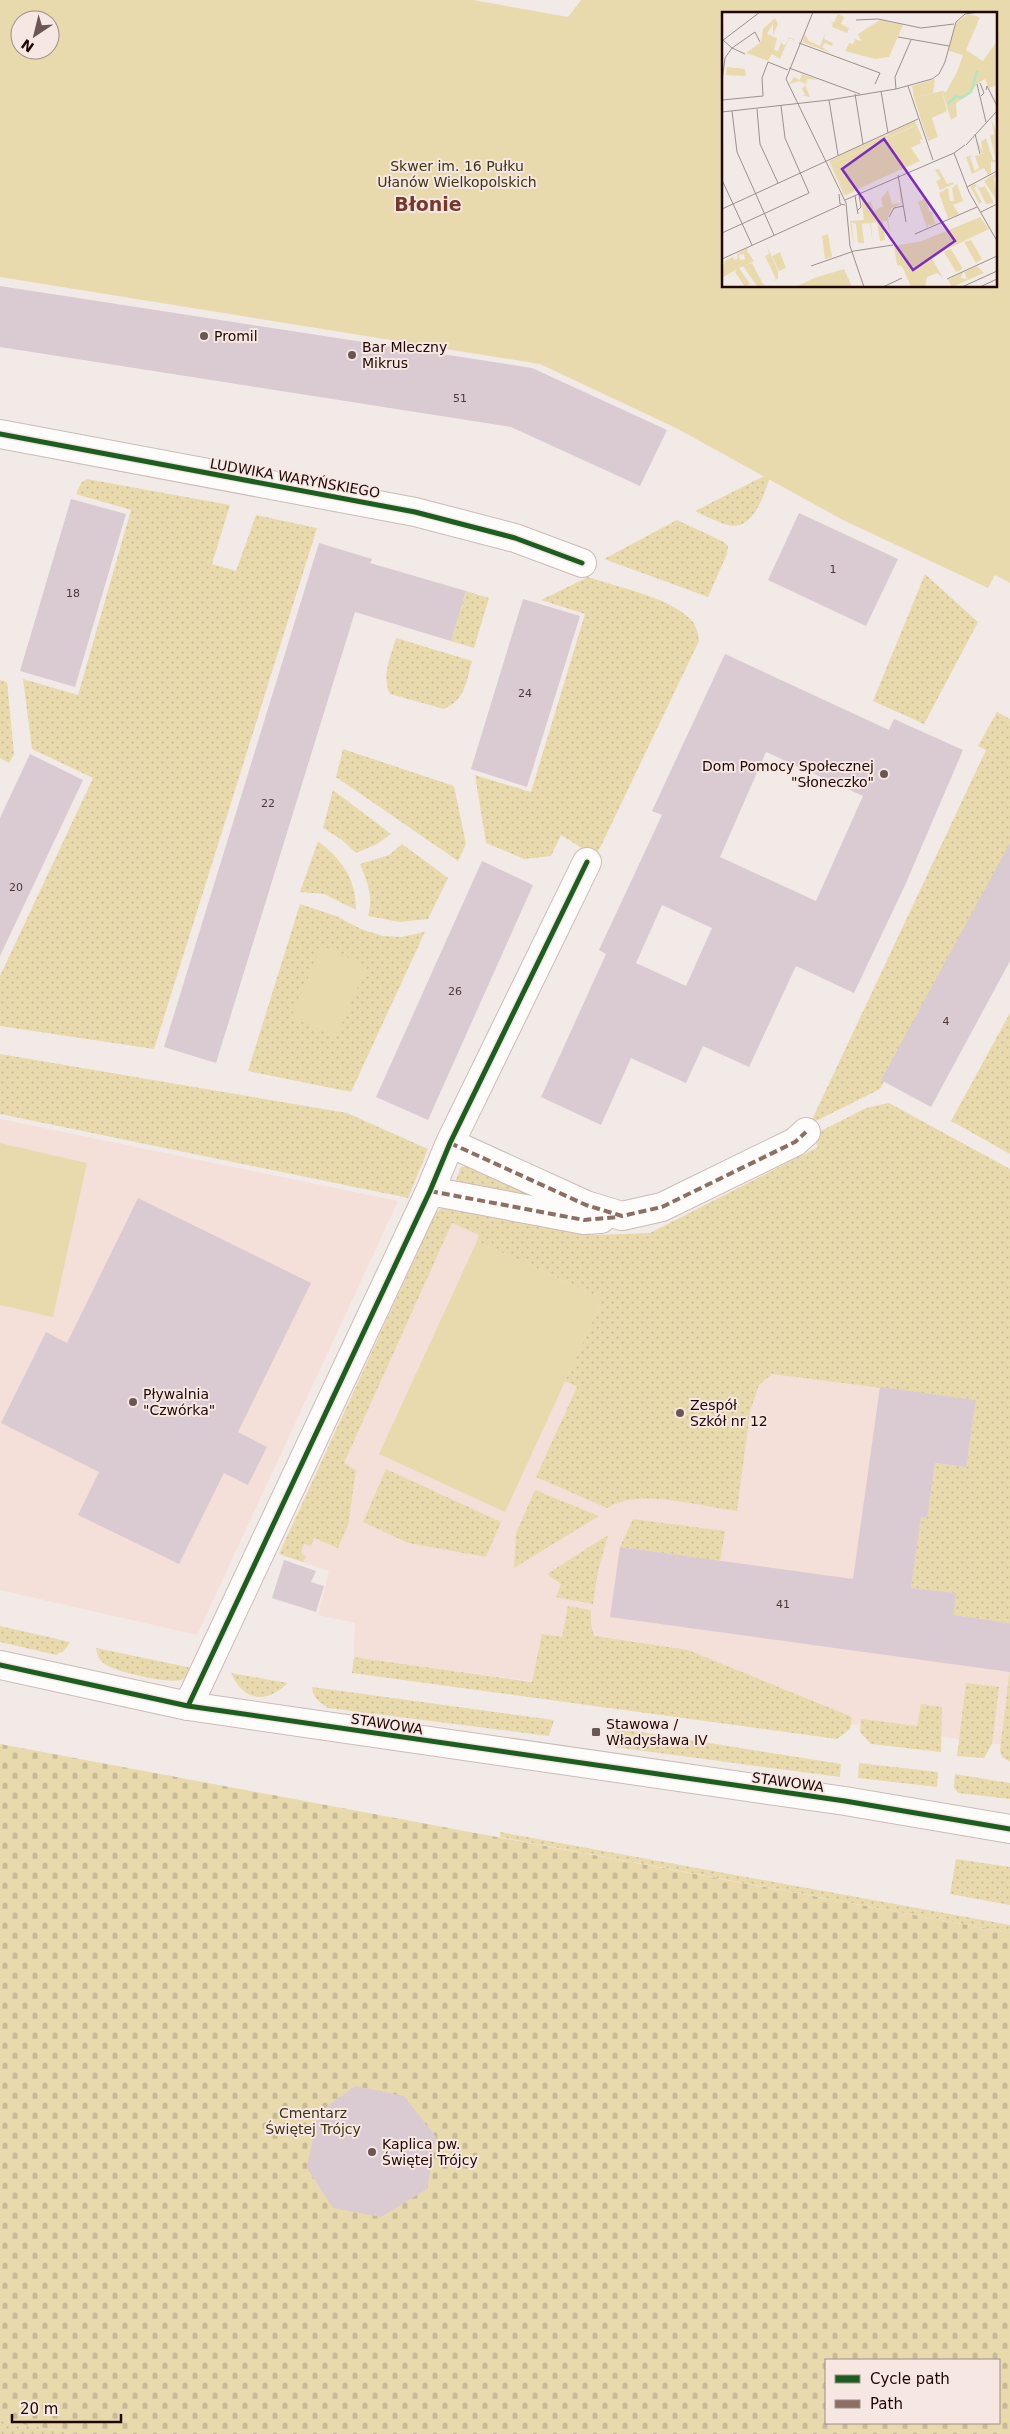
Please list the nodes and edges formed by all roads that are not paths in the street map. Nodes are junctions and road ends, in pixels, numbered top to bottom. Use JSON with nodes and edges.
{"nodes":[{"id":1,"x":0,"y":434,"type":"edge"},
{"id":2,"x":582,"y":563,"type":"dead end"},
{"id":3,"x":587,"y":862,"type":"dead end"},
{"id":4,"x":806,"y":1132,"type":"dead end"},
{"id":5,"x":450,"y":1143,"type":"junction"},
{"id":6,"x":430,"y":1191,"type":"junction"},
{"id":7,"x":622,"y":1216,"type":"junction"},
{"id":8,"x":0,"y":1665,"type":"edge"},
{"id":9,"x":188,"y":1706,"type":"junction"},
{"id":10,"x":1010,"y":1829,"type":"edge"}],
"edges":[{"from":1,"to":2,"type":"street","name":"LUDWIKA WARYŃSKIEGO"},
{"from":3,"to":5,"type":"street"},
{"from":4,"to":7,"type":"street"},
{"from":5,"to":6,"type":"street"},
{"from":5,"to":7,"type":"street"},
{"from":6,"to":7,"type":"street"},
{"from":6,"to":9,"type":"street"},
{"from":8,"to":9,"type":"street","name":"STAWOWA"},
{"from":9,"to":10,"type":"street","name":"STAWOWA"}]}
